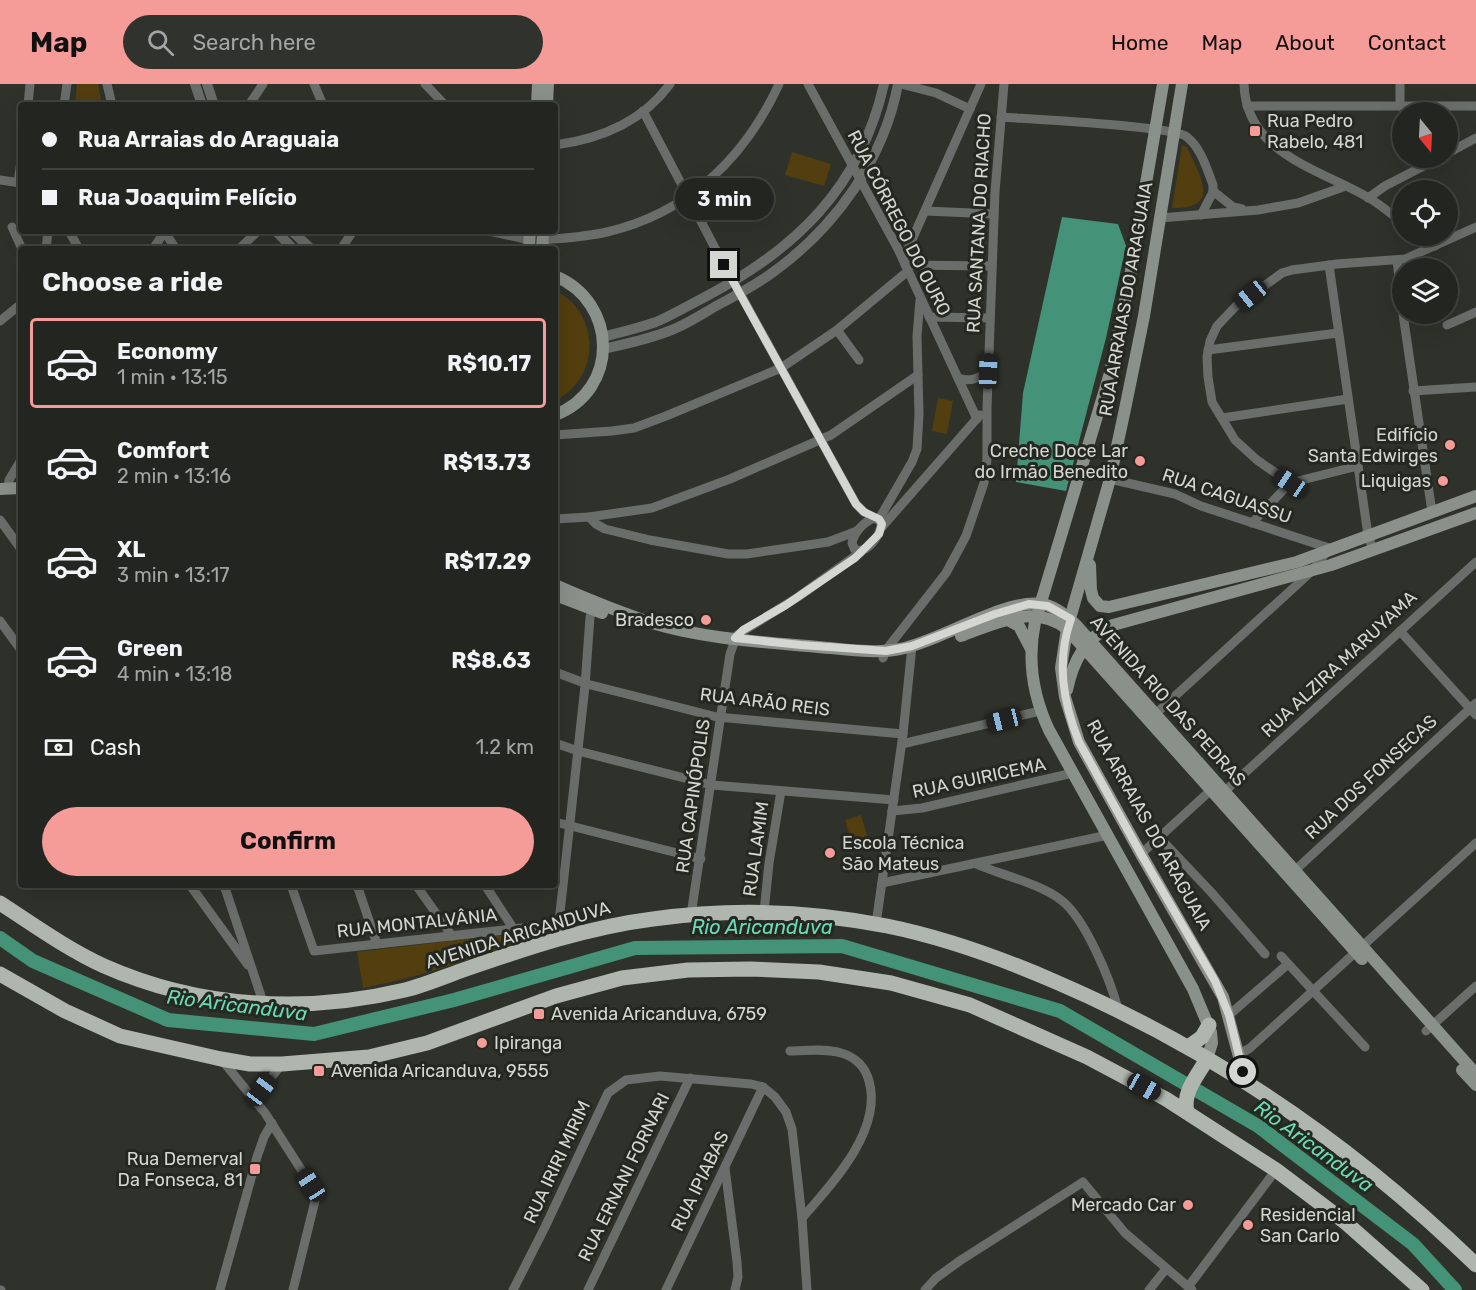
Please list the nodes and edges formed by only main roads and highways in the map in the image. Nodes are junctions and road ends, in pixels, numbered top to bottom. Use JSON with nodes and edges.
{"nodes":[{"id":1,"x":538,"y":84,"type":"edge"},
{"id":2,"x":548,"y":84,"type":"edge"},
{"id":3,"x":1163,"y":84,"type":"edge"},
{"id":4,"x":1182,"y":84,"type":"edge"},
{"id":5,"x":537,"y":102,"type":"edge"},
{"id":6,"x":547,"y":102,"type":"edge"},
{"id":7,"x":558,"y":278,"type":"edge"},
{"id":8,"x":558,"y":413,"type":"edge"},
{"id":9,"x":1476,"y":496,"type":"edge"},
{"id":10,"x":1476,"y":513,"type":"edge"},
{"id":11,"x":1092,"y":548,"type":"junction"},
{"id":12,"x":558,"y":587,"type":"edge"},
{"id":13,"x":558,"y":596,"type":"edge"},
{"id":14,"x":593,"y":606,"type":"junction"},
{"id":15,"x":1114,"y":606,"type":"junction"},
{"id":16,"x":1039,"y":610,"type":"junction"},
{"id":17,"x":1006,"y":620,"type":"junction"},
{"id":18,"x":1069,"y":624,"type":"junction"},
{"id":19,"x":1113,"y":625,"type":"junction"},
{"id":20,"x":1087,"y":643,"type":"junction"},
{"id":21,"x":1031,"y":649,"type":"junction"},
{"id":22,"x":912,"y":650,"type":"junction"},
{"id":23,"x":1065,"y":697,"type":"junction"},
{"id":24,"x":1153,"y":717,"type":"junction"},
{"id":25,"x":1292,"y":873,"type":"junction"},
{"id":26,"x":0,"y":903,"type":"edge"},
{"id":27,"x":0,"y":974,"type":"edge"},
{"id":28,"x":1209,"y":1024,"type":"junction"},
{"id":29,"x":1429,"y":1029,"type":"junction"},
{"id":30,"x":1188,"y":1047,"type":"junction"},
{"id":31,"x":1204,"y":1065,"type":"junction"},
{"id":32,"x":1476,"y":1074,"type":"edge"},
{"id":33,"x":1245,"y":1083,"type":"junction"},
{"id":34,"x":1476,"y":1085,"type":"edge"},
{"id":35,"x":1187,"y":1112,"type":"junction"},
{"id":36,"x":1476,"y":1265,"type":"edge"},
{"id":37,"x":1422,"y":1290,"type":"edge"}],
"edges":[{"from":1,"to":5,"type":"main road"},
{"from":2,"to":6,"type":"main road"},
{"from":3,"to":16,"type":"main road","name":"RUA ARRAIAS DO ARAGUAIA"},
{"from":4,"to":11,"type":"main road","name":"RUA ARRAIAS DO ARAGUAIA"},
{"from":7,"to":8,"type":"main road"},
{"from":9,"to":15,"type":"main road"},
{"from":10,"to":19,"type":"main road"},
{"from":11,"to":15,"type":"main road"},
{"from":11,"to":18,"type":"main road","name":"RUA ARRAIAS DO ARAGUAIA"},
{"from":12,"to":14,"type":"main road"},
{"from":13,"to":14,"type":"main road"},
{"from":14,"to":22,"type":"main road"},
{"from":15,"to":19,"type":"main road"},
{"from":16,"to":17,"type":"main road"},
{"from":16,"to":18,"type":"main road","name":"AVENIDA RIO DAS PEDRAS"},
{"from":16,"to":21,"type":"main road","name":"RUA ARRAIAS DO ARAGUAIA"},
{"from":16,"to":22,"type":"main road"},
{"from":17,"to":21,"type":"main road"},
{"from":17,"to":22,"type":"main road"},
{"from":18,"to":20,"type":"main road","name":"AVENIDA RIO DAS PEDRAS"},
{"from":18,"to":23,"type":"main road","name":"RUA ARRAIAS DO ARAGUAIA"},
{"from":19,"to":20,"type":"main road"},
{"from":20,"to":23,"type":"main road"},
{"from":20,"to":24,"type":"main road","name":"AVENIDA RIO DAS PEDRAS"},
{"from":21,"to":28,"type":"main road","name":"RUA ARRAIAS DO ARAGUAIA"},
{"from":23,"to":33,"type":"main road","name":"RUA ARRAIAS DO ARAGUAIA"},
{"from":24,"to":25,"type":"main road","name":"AVENIDA RIO DAS PEDRAS"},
{"from":24,"to":25,"type":"main road","name":"AVENIDA RIO DAS PEDRAS"},
{"from":25,"to":29,"type":"main road","name":"AVENIDA RIO DAS PEDRAS"},
{"from":26,"to":30,"type":"highway","name":"AVENIDA ARICANDUVA"},
{"from":27,"to":35,"type":"highway"},
{"from":28,"to":30,"type":"highway"},
{"from":28,"to":31,"type":"main road","name":"RUA ARRAIAS DO ARAGUAIA"},
{"from":29,"to":32,"type":"main road","name":"AVENIDA RIO DAS PEDRAS"},
{"from":29,"to":34,"type":"main road","name":"AVENIDA RIO DAS PEDRAS"},
{"from":30,"to":31,"type":"highway","name":"AVENIDA ARICANDUVA"},
{"from":31,"to":33,"type":"highway","name":"AVENIDA ARICANDUVA"},
{"from":31,"to":35,"type":"highway"},
{"from":33,"to":36,"type":"highway","name":"AVENIDA ARICANDUVA"},
{"from":35,"to":37,"type":"highway"}]}
